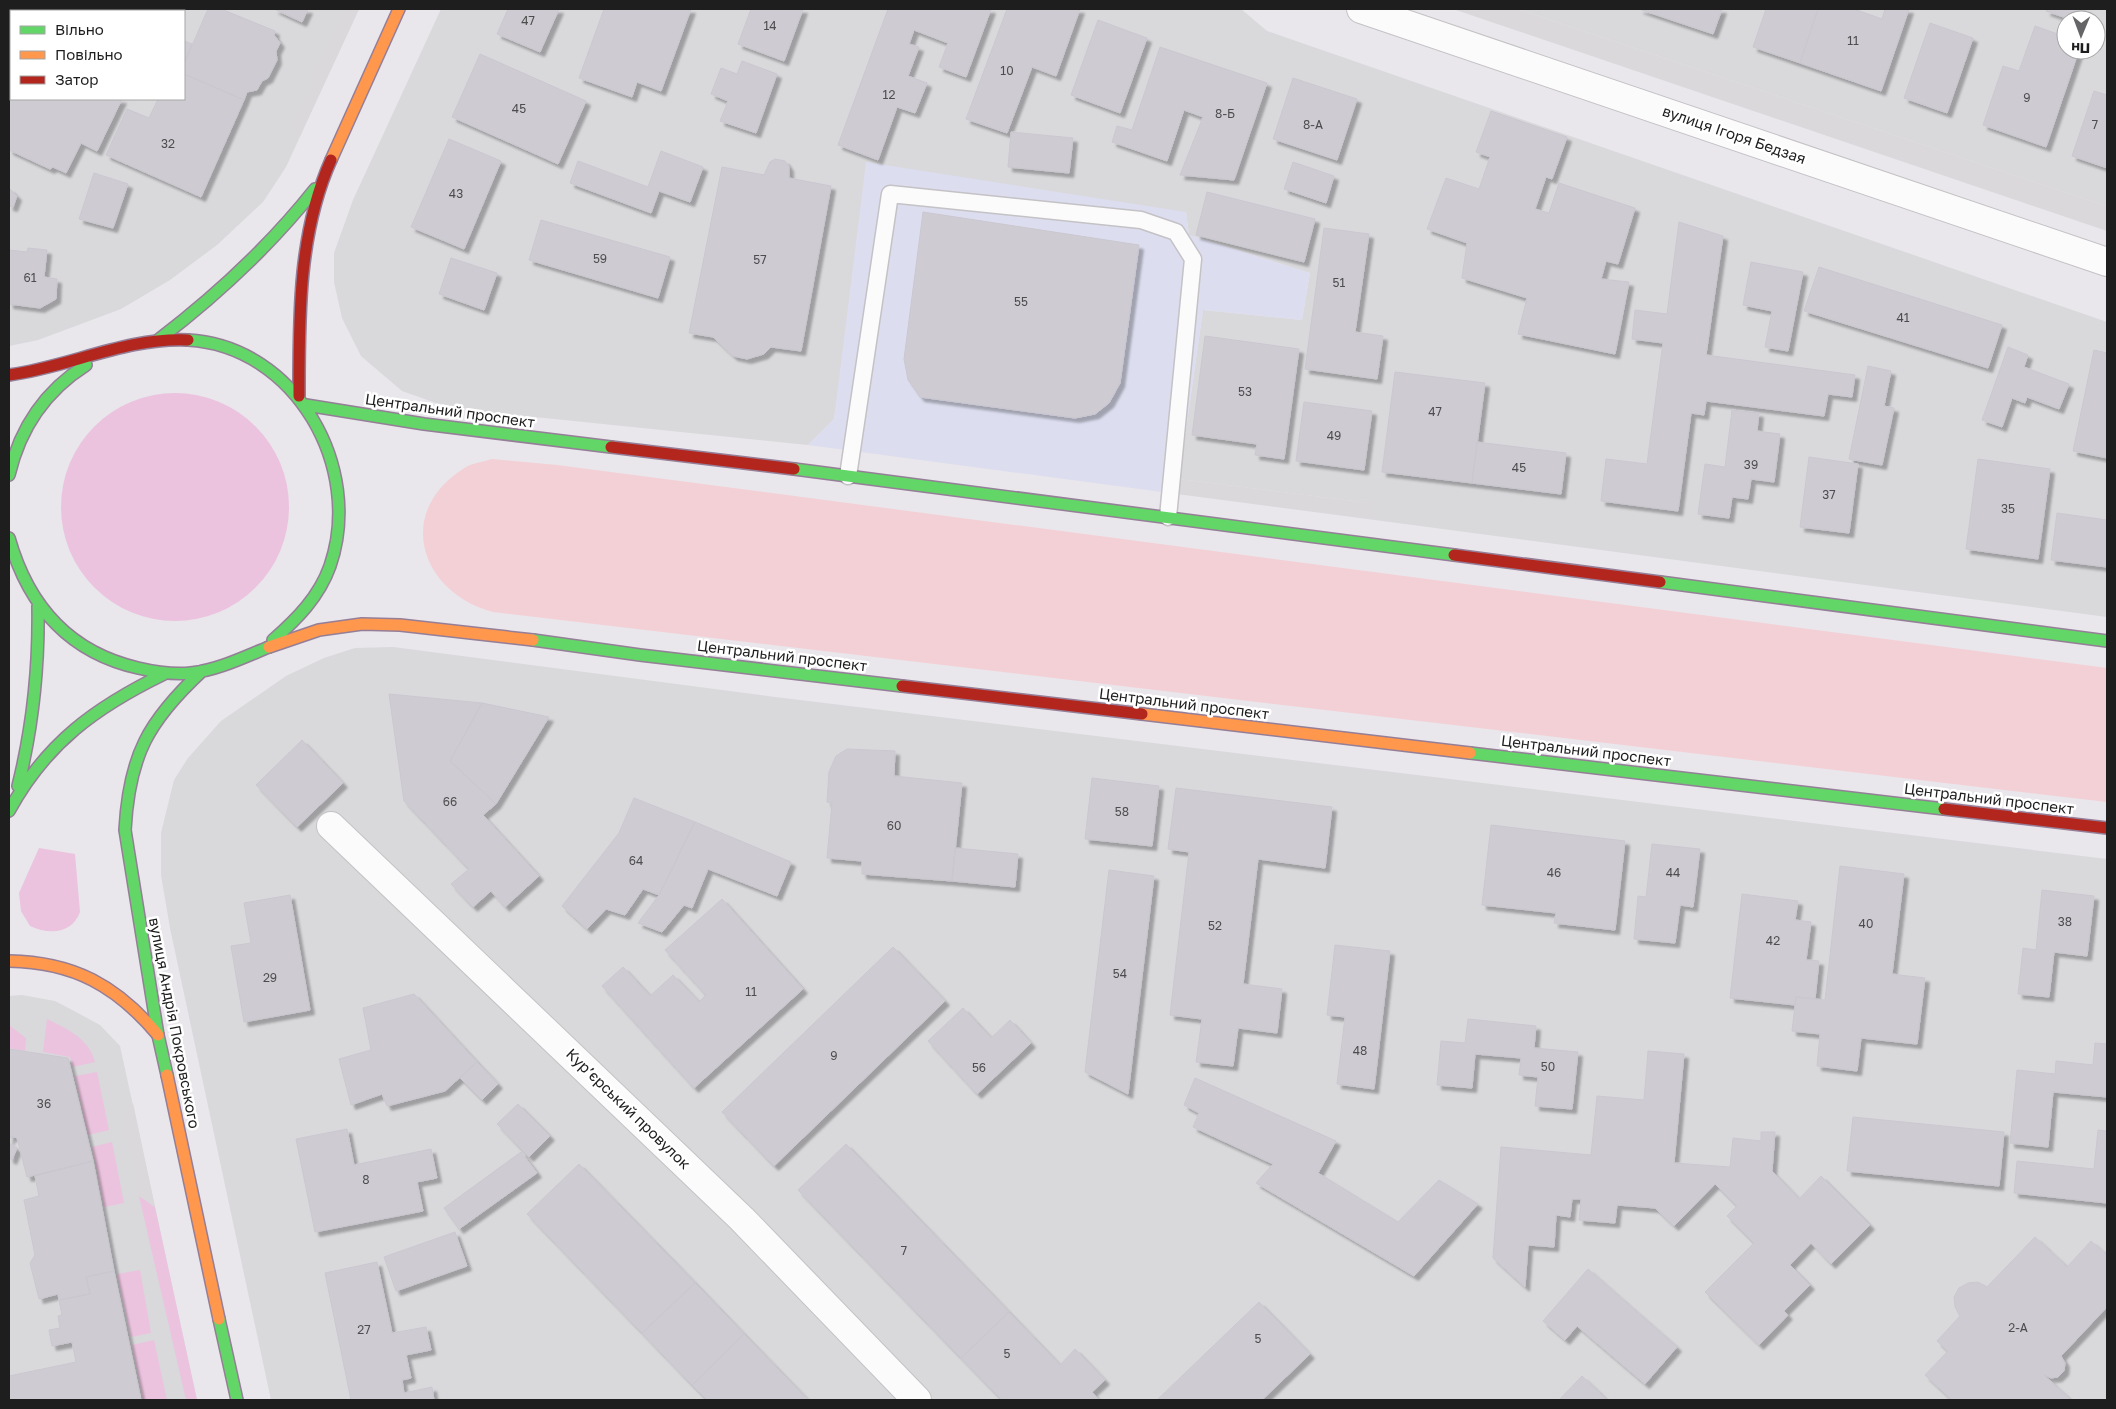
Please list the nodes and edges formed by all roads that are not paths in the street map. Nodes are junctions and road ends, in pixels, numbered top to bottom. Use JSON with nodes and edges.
{"nodes":[{"id":1,"x":399,"y":9,"type":"edge"},
{"id":2,"x":1361,"y":9,"type":"edge"},
{"id":3,"x":321,"y":182,"type":"junction"},
{"id":4,"x":2107,"y":262,"type":"edge"},
{"id":5,"x":158,"y":340,"type":"junction"},
{"id":6,"x":107,"y":353,"type":"junction"},
{"id":7,"x":9,"y":375,"type":"edge"},
{"id":8,"x":303,"y":401,"type":"junction"},
{"id":9,"x":9,"y":475,"type":"edge"},
{"id":10,"x":848,"y":476,"type":"junction"},
{"id":11,"x":1168,"y":518,"type":"junction"},
{"id":12,"x":9,"y":538,"type":"edge"},
{"id":13,"x":17,"y":592,"type":"dead end"},
{"id":14,"x":35,"y":601,"type":"junction"},
{"id":15,"x":2107,"y":641,"type":"edge"},
{"id":16,"x":261,"y":649,"type":"junction"},
{"id":17,"x":202,"y":671,"type":"junction"},
{"id":18,"x":164,"y":674,"type":"junction"},
{"id":19,"x":14,"y":799,"type":"junction"},
{"id":20,"x":9,"y":811,"type":"edge"},
{"id":21,"x":331,"y":826,"type":"dead end"},
{"id":22,"x":2107,"y":828,"type":"edge"},
{"id":23,"x":9,"y":961,"type":"edge"},
{"id":24,"x":158,"y":1035,"type":"junction"},
{"id":25,"x":237,"y":1400,"type":"edge"},
{"id":26,"x":917,"y":1400,"type":"edge"}],
"edges":[{"from":1,"to":3,"type":"main road"},
{"from":2,"to":4,"type":"street","name":"вулиця Ігоря Бедзая"},
{"from":3,"to":5,"type":"main road"},
{"from":3,"to":8,"type":"main road"},
{"from":5,"to":6,"type":"main road"},
{"from":5,"to":8,"type":"main road"},
{"from":6,"to":7,"type":"main road"},
{"from":6,"to":9,"type":"main road"},
{"from":8,"to":10,"type":"main road","name":"Центральний проспект"},
{"from":8,"to":16,"type":"main road"},
{"from":10,"to":11,"type":"main road","name":"Центральний проспект"},
{"from":10,"to":11,"type":"lane"},
{"from":11,"to":15,"type":"main road","name":"Центральний проспект"},
{"from":12,"to":14,"type":"main road"},
{"from":13,"to":14,"type":"main road"},
{"from":14,"to":18,"type":"main road"},
{"from":14,"to":19,"type":"main road"},
{"from":16,"to":17,"type":"main road","name":"Центральний проспект"},
{"from":16,"to":22,"type":"main road","name":"Центральний проспект"},
{"from":17,"to":18,"type":"main road"},
{"from":17,"to":24,"type":"main road","name":"вулиця Андрія Покровського"},
{"from":18,"to":19,"type":"main road"},
{"from":19,"to":20,"type":"main road"},
{"from":21,"to":26,"type":"street","name":"Курʼєрський провулок"},
{"from":23,"to":24,"type":"main road"},
{"from":24,"to":25,"type":"main road","name":"вулиця Андрія Покровського"}]}
